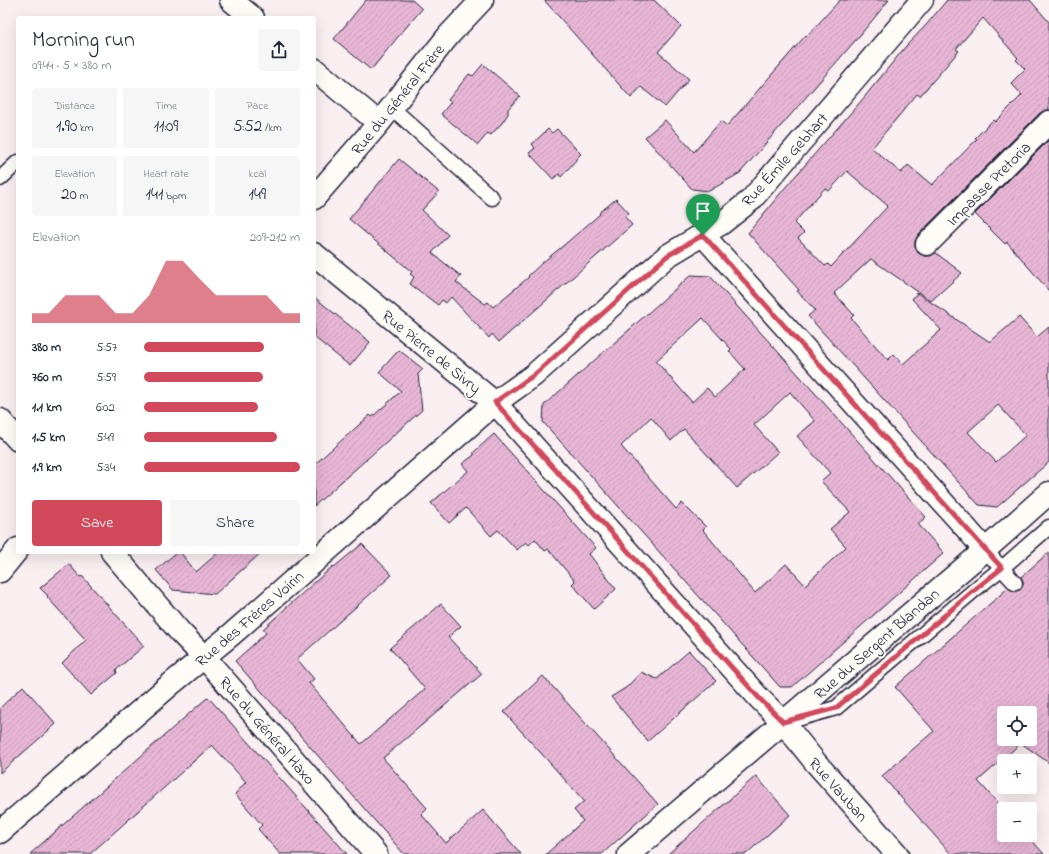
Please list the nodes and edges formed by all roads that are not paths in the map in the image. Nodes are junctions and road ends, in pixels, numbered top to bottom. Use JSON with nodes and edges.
{"nodes":[{"id":1,"x":231,"y":0,"type":"edge"},
{"id":2,"x":482,"y":0,"type":"edge"},
{"id":3,"x":922,"y":0,"type":"edge"},
{"id":4,"x":251,"y":16,"type":"edge"},
{"id":5,"x":316,"y":70,"type":"edge"},
{"id":6,"x":385,"y":115,"type":"junction"},
{"id":7,"x":1049,"y":122,"type":"edge"},
{"id":8,"x":16,"y":164,"type":"edge"},
{"id":9,"x":0,"y":179,"type":"edge"},
{"id":10,"x":316,"y":196,"type":"edge"},
{"id":11,"x":492,"y":198,"type":"dead end"},
{"id":12,"x":703,"y":235,"type":"junction"},
{"id":13,"x":927,"y":244,"type":"dead end"},
{"id":14,"x":316,"y":256,"type":"edge"},
{"id":15,"x":495,"y":402,"type":"junction"},
{"id":16,"x":0,"y":420,"type":"edge"},
{"id":17,"x":16,"y":438,"type":"edge"},
{"id":18,"x":1049,"y":493,"type":"edge"},
{"id":19,"x":1049,"y":527,"type":"edge"},
{"id":20,"x":985,"y":550,"type":"junction"},
{"id":21,"x":16,"y":551,"type":"edge"},
{"id":22,"x":114,"y":554,"type":"edge"},
{"id":23,"x":1002,"y":568,"type":"junction"},
{"id":24,"x":0,"y":571,"type":"edge"},
{"id":25,"x":1015,"y":582,"type":"dead end"},
{"id":26,"x":204,"y":657,"type":"junction"},
{"id":27,"x":783,"y":722,"type":"junction"},
{"id":28,"x":0,"y":832,"type":"edge"},
{"id":29,"x":376,"y":854,"type":"edge"},
{"id":30,"x":629,"y":854,"type":"edge"},
{"id":31,"x":897,"y":854,"type":"edge"}],
"edges":[{"from":1,"to":4,"type":"street"},
{"from":2,"to":6,"type":"street","name":"Rue du Général Frère"},
{"from":3,"to":12,"type":"street","name":"Rue Émile Gebhart"},
{"from":5,"to":6,"type":"street"},
{"from":6,"to":10,"type":"street","name":"Rue du Général Frère"},
{"from":6,"to":11,"type":"lane"},
{"from":7,"to":13,"type":"street","name":"Impasse Pretoria"},
{"from":8,"to":9,"type":"lane"},
{"from":12,"to":15,"type":"street","name":"Rue Émile Gebhart"},
{"from":12,"to":20,"type":"street"},
{"from":14,"to":15,"type":"street","name":"Rue Pierre de Sivry"},
{"from":15,"to":26,"type":"street","name":"Rue des Frères Voirin"},
{"from":15,"to":27,"type":"street","name":"Rue Pierre de Sivry"},
{"from":16,"to":17,"type":"street"},
{"from":18,"to":20,"type":"street","name":"Rue du Sergent Blandan"},
{"from":19,"to":23,"type":"lane"},
{"from":20,"to":23,"type":"lane"},
{"from":20,"to":27,"type":"street","name":"Rue du Sergent Blandan"},
{"from":21,"to":24,"type":"street"},
{"from":22,"to":26,"type":"street","name":"Rue du Général Haxo"},
{"from":23,"to":25,"type":"lane"},
{"from":23,"to":27,"type":"lane"},
{"from":26,"to":28,"type":"street","name":"Rue des Frères Voirin"},
{"from":26,"to":29,"type":"street","name":"Rue du Général Haxo"},
{"from":27,"to":30,"type":"street","name":"Rue du Sergent Blandan"},
{"from":27,"to":31,"type":"street","name":"Rue Vauban"}]}
